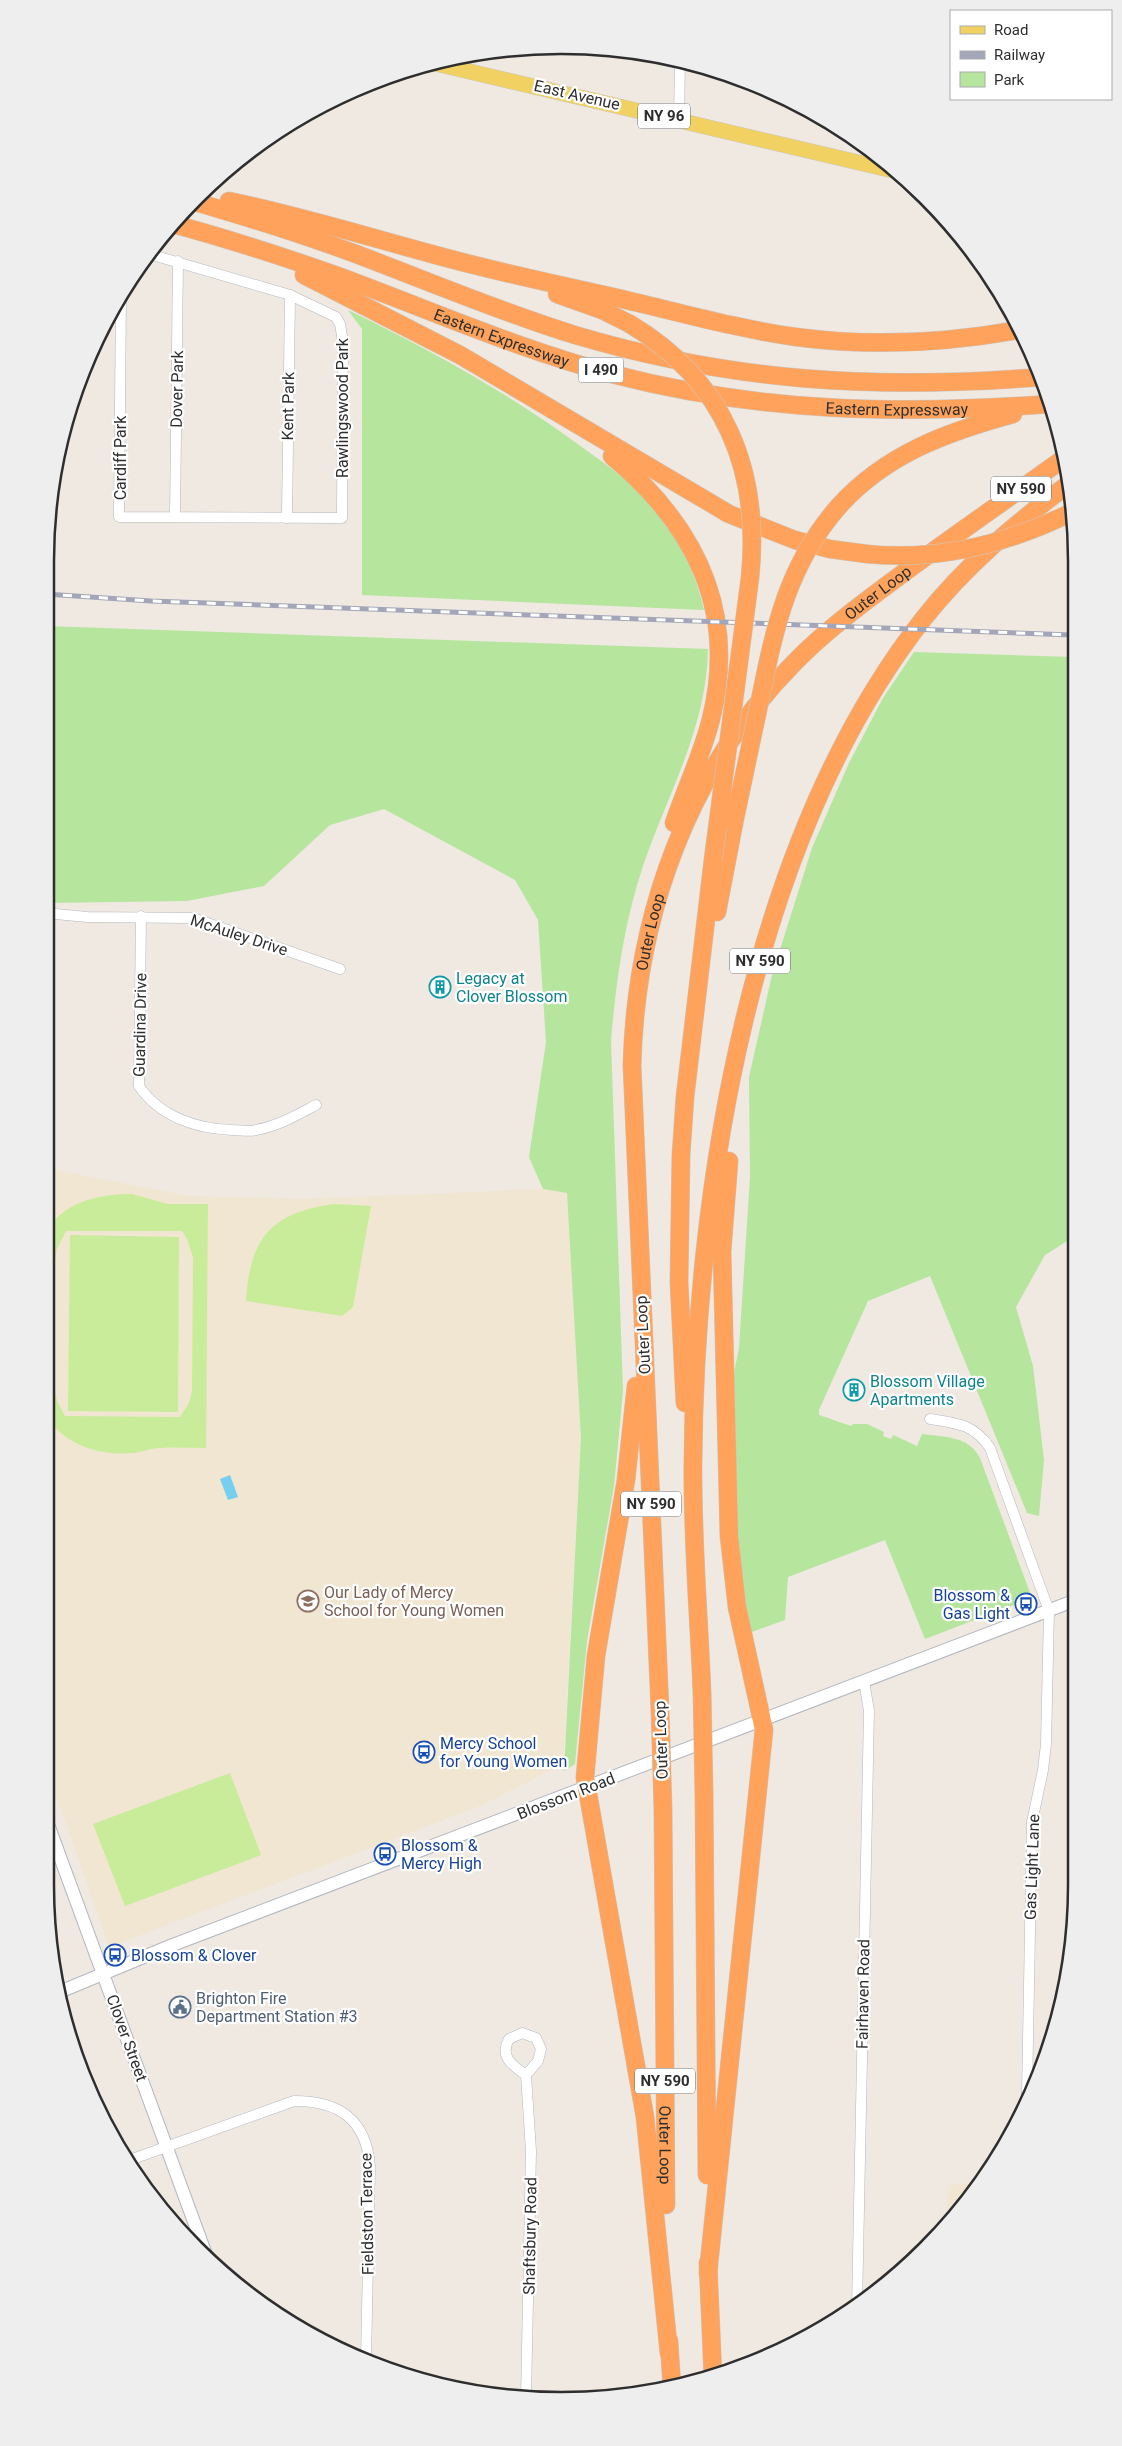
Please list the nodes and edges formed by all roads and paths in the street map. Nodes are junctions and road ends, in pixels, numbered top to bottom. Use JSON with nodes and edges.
{"nodes":[{"id":1,"x":448,"y":66,"type":"edge"},
{"id":2,"x":680,"y":68,"type":"edge"},
{"id":3,"x":679,"y":120,"type":"junction"},
{"id":4,"x":871,"y":160,"type":"edge"},
{"id":5,"x":871,"y":166,"type":"junction"},
{"id":6,"x":881,"y":168,"type":"edge"},
{"id":7,"x":208,"y":197,"type":"edge"},
{"id":8,"x":201,"y":204,"type":"edge"},
{"id":9,"x":181,"y":226,"type":"edge"},
{"id":10,"x":180,"y":227,"type":"edge"},
{"id":11,"x":434,"y":255,"type":"junction"},
{"id":12,"x":156,"y":256,"type":"edge"},
{"id":13,"x":178,"y":261,"type":"junction"},
{"id":14,"x":290,"y":295,"type":"junction"},
{"id":15,"x":121,"y":309,"type":"edge"},
{"id":16,"x":1013,"y":331,"type":"edge"},
{"id":17,"x":1034,"y":377,"type":"edge"},
{"id":18,"x":1043,"y":405,"type":"edge"},
{"id":19,"x":1044,"y":406,"type":"edge"},
{"id":20,"x":554,"y":412,"type":"junction"},
{"id":21,"x":1058,"y":456,"type":"edge"},
{"id":22,"x":1059,"y":462,"type":"edge"},
{"id":23,"x":1063,"y":488,"type":"edge"},
{"id":24,"x":1066,"y":514,"type":"edge"},
{"id":25,"x":175,"y":517,"type":"junction"},
{"id":26,"x":287,"y":518,"type":"junction"},
{"id":27,"x":342,"y":518,"type":"joint"},
{"id":28,"x":979,"y":519,"type":"junction"},
{"id":29,"x":54,"y":914,"type":"edge"},
{"id":30,"x":141,"y":916,"type":"junction"},
{"id":31,"x":647,"y":930,"type":"junction"},
{"id":32,"x":340,"y":969,"type":"dead end"},
{"id":33,"x":747,"y":1012,"type":"junction"},
{"id":34,"x":692,"y":1045,"type":"junction"},
{"id":35,"x":316,"y":1104,"type":"dead end"},
{"id":36,"x":641,"y":1298,"type":"junction"},
{"id":37,"x":930,"y":1419,"type":"dead end"},
{"id":38,"x":694,"y":1536,"type":"junction"},
{"id":39,"x":1068,"y":1603,"type":"edge"},
{"id":40,"x":1049,"y":1611,"type":"junction"},
{"id":41,"x":864,"y":1681,"type":"junction"},
{"id":42,"x":763,"y":1720,"type":"junction"},
{"id":43,"x":587,"y":1788,"type":"junction"},
{"id":44,"x":54,"y":1840,"type":"edge"},
{"id":45,"x":103,"y":1973,"type":"junction"},
{"id":46,"x":64,"y":1990,"type":"edge"},
{"id":47,"x":526,"y":2075,"type":"dead end"},
{"id":48,"x":1027,"y":2085,"type":"edge"},
{"id":49,"x":166,"y":2146,"type":"junction"},
{"id":50,"x":134,"y":2158,"type":"edge"},
{"id":51,"x":202,"y":2244,"type":"edge"},
{"id":52,"x":708,"y":2273,"type":"junction"},
{"id":53,"x":857,"y":2296,"type":"edge"},
{"id":54,"x":669,"y":2353,"type":"junction"},
{"id":55,"x":366,"y":2354,"type":"edge"},
{"id":56,"x":713,"y":2369,"type":"edge"},
{"id":57,"x":671,"y":2380,"type":"edge"},
{"id":58,"x":526,"y":2391,"type":"edge"}],
"edges":[{"from":1,"to":3,"type":"main road","name":"East Avenue","number":"NY 96"},
{"from":2,"to":3,"type":"street"},
{"from":3,"to":5,"type":"main road","name":"East Avenue","number":"NY 96"},
{"from":4,"to":5,"type":"street"},
{"from":5,"to":6,"type":"main road","name":"East Avenue","number":"NY 96"},
{"from":7,"to":11,"type":"highway"},
{"from":8,"to":17,"type":"highway","name":"Eastern Expressway","number":"I 490"},
{"from":9,"to":18,"type":"highway","name":"Eastern Expressway","number":"I 490"},
{"from":10,"to":20,"type":"highway"},
{"from":11,"to":16,"type":"highway"},
{"from":11,"to":34,"type":"highway","bridge":true},
{"from":12,"to":13,"type":"street","name":"Rawlingswood Park"},
{"from":13,"to":14,"type":"street","name":"Rawlingswood Park"},
{"from":13,"to":25,"type":"street","name":"Dover Park"},
{"from":14,"to":26,"type":"street","name":"Kent Park"},
{"from":14,"to":27,"type":"street","name":"Rawlingswood Park"},
{"from":15,"to":25,"type":"street","name":"Cardiff Park"},
{"from":19,"to":34,"type":"highway","bridge":true},
{"from":20,"to":24,"type":"highway","bridge":true},
{"from":20,"to":31,"type":"highway"},
{"from":21,"to":28,"type":"highway"},
{"from":22,"to":28,"type":"highway","name":"Outer Loop","number":"NY 590"},
{"from":23,"to":33,"type":"highway","number":"NY 590"},
{"from":25,"to":26,"type":"street","name":"Cardiff Park"},
{"from":26,"to":27,"type":"street","name":"Cardiff Park"},
{"from":28,"to":31,"type":"highway","name":"Outer Loop","number":"NY 590"},
{"from":29,"to":30,"type":"street","name":"McAuley Drive"},
{"from":30,"to":32,"type":"street","name":"McAuley Drive"},
{"from":30,"to":35,"type":"street","name":"Guardina Drive"},
{"from":31,"to":36,"type":"highway","name":"Outer Loop","number":"NY 590"},
{"from":33,"to":38,"type":"highway","number":"NY 590"},
{"from":33,"to":42,"type":"highway"},
{"from":34,"to":38,"type":"highway"},
{"from":36,"to":43,"type":"highway"},
{"from":36,"to":54,"type":"highway","name":"Outer Loop","number":"NY 590","bridge":true},
{"from":37,"to":40,"type":"street"},
{"from":38,"to":52,"type":"highway","number":"NY 590","bridge":true},
{"from":39,"to":40,"type":"street","name":"Blossom Road"},
{"from":40,"to":41,"type":"street","name":"Blossom Road"},
{"from":40,"to":48,"type":"street","name":"Gas Light Lane"},
{"from":41,"to":42,"type":"street","name":"Blossom Road"},
{"from":41,"to":53,"type":"street","name":"Fairhaven Road"},
{"from":42,"to":43,"type":"street","name":"Blossom Road"},
{"from":42,"to":52,"type":"highway"},
{"from":43,"to":45,"type":"street","name":"Blossom Road"},
{"from":43,"to":54,"type":"highway"},
{"from":44,"to":45,"type":"street","name":"Clover Street"},
{"from":45,"to":46,"type":"street","name":"Blossom Road"},
{"from":45,"to":49,"type":"street","name":"Clover Street"},
{"from":47,"to":58,"type":"street","name":"Shaftsbury Road"},
{"from":49,"to":50,"type":"street","name":"Fieldston Terrace"},
{"from":49,"to":51,"type":"street","name":"Clover Street"},
{"from":49,"to":55,"type":"street","name":"Fieldston Terrace"},
{"from":52,"to":56,"type":"highway","number":"NY 590"},
{"from":54,"to":57,"type":"highway","name":"Outer Loop","number":"NY 590"}]}
